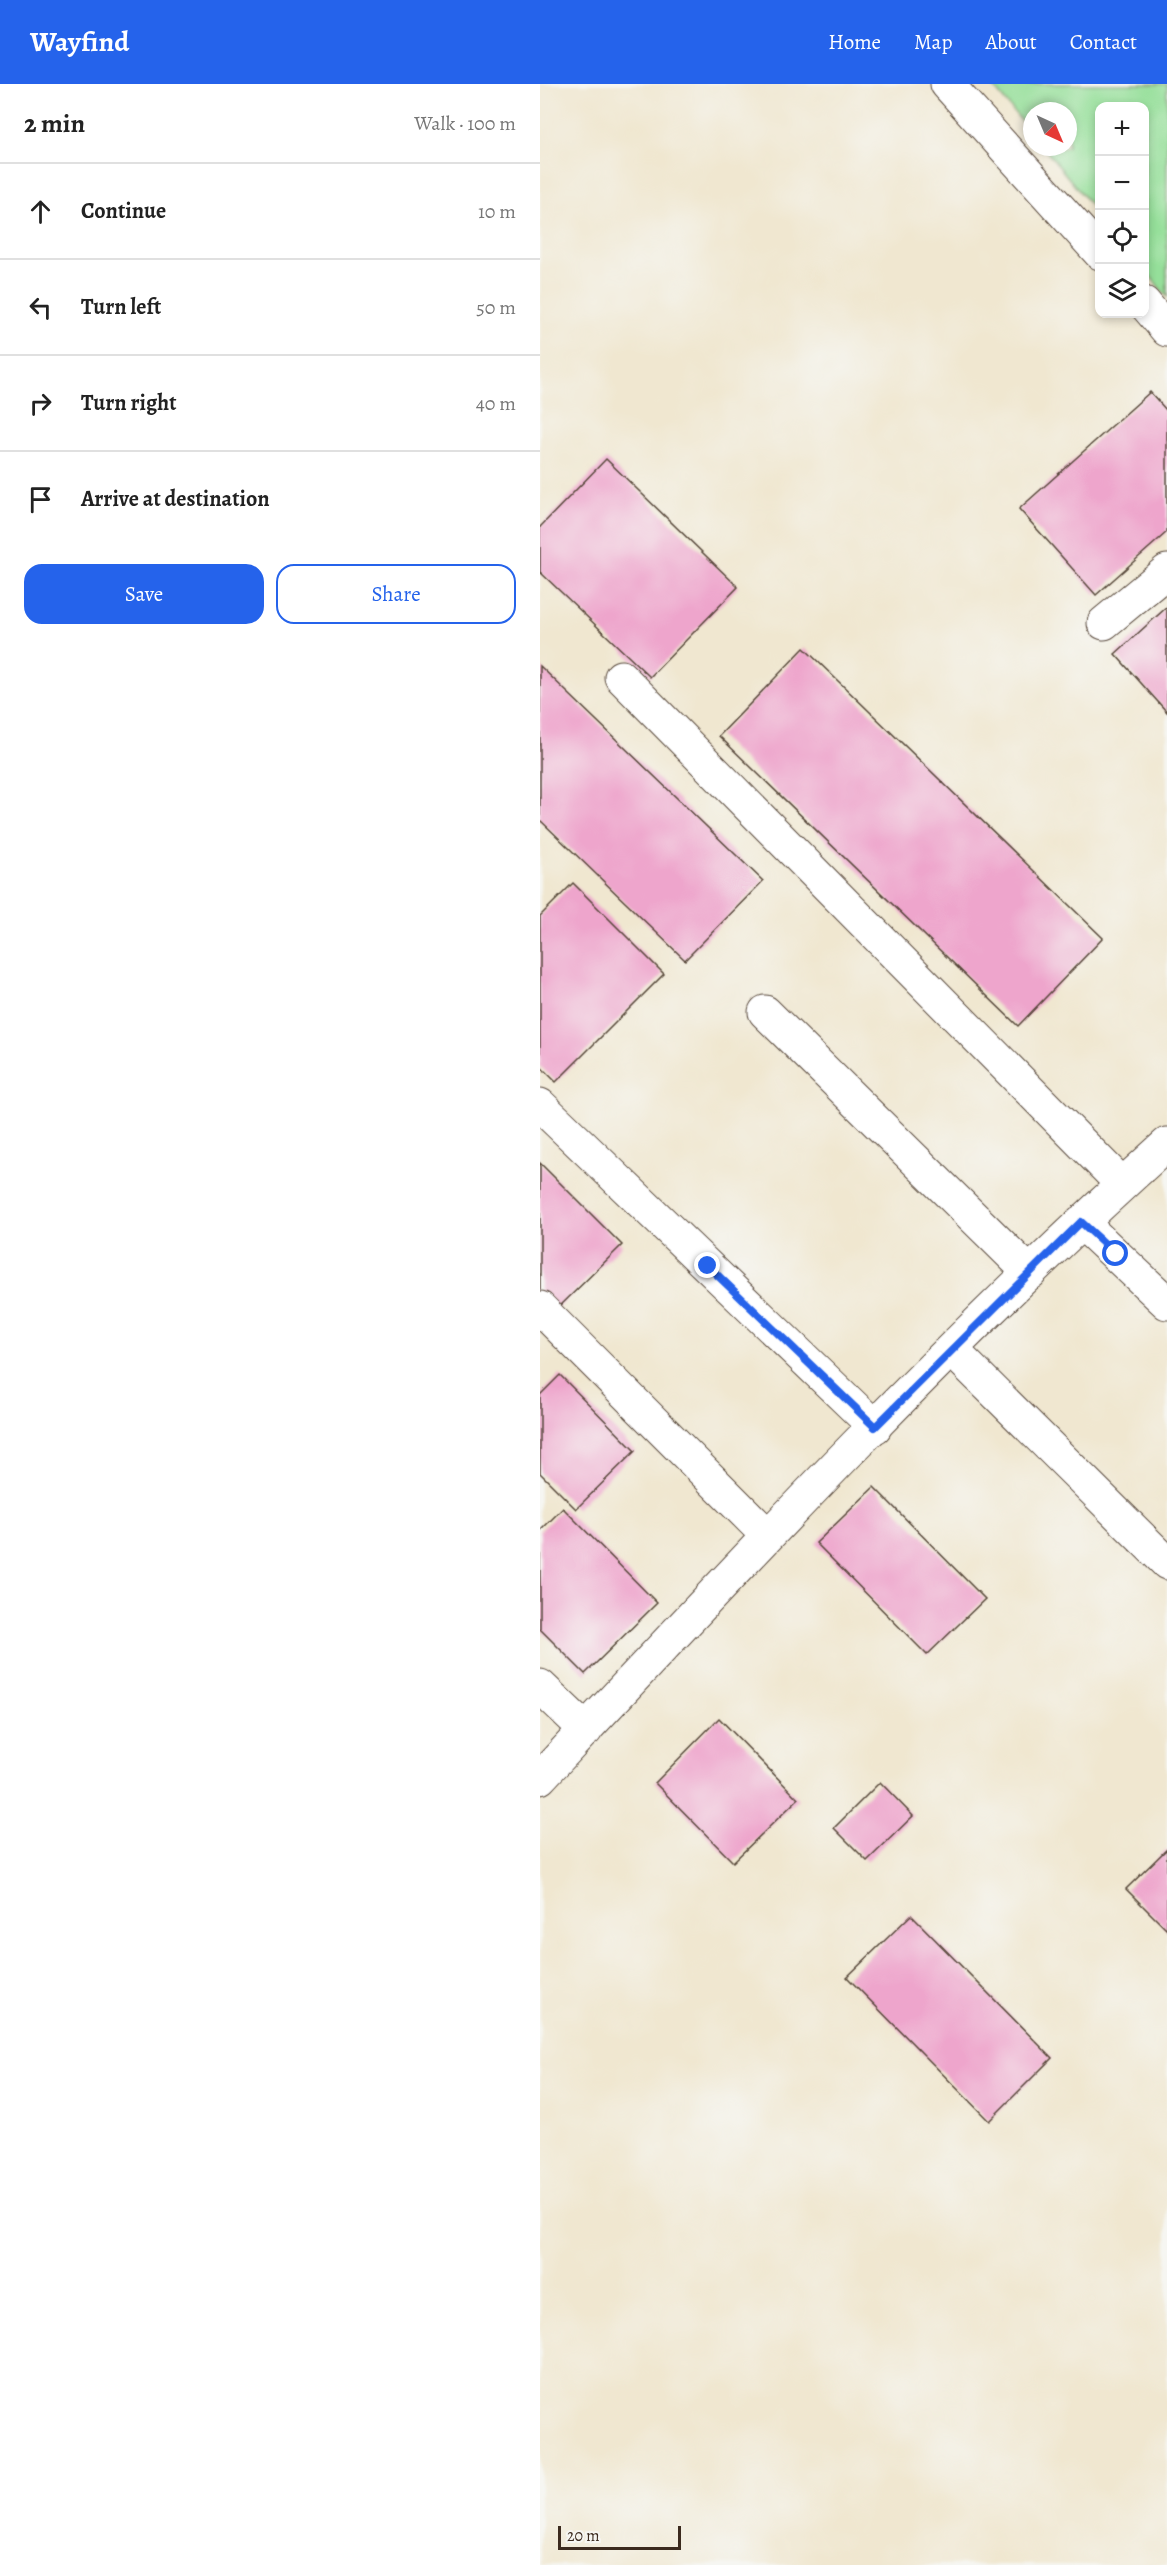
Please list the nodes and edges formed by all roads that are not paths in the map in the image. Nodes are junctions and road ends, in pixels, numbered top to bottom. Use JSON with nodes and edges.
{"nodes":[{"id":1,"x":947,"y":84,"type":"edge"},
{"id":2,"x":1095,"y":247,"type":"edge"},
{"id":3,"x":1149,"y":309,"type":"edge"},
{"id":4,"x":1167,"y":330,"type":"edge"},
{"id":5,"x":1167,"y":571,"type":"edge"},
{"id":6,"x":1104,"y":623,"type":"dead end"},
{"id":7,"x":621,"y":677,"type":"dead end"},
{"id":8,"x":765,"y":1012,"type":"dead end"},
{"id":9,"x":540,"y":1105,"type":"edge"},
{"id":10,"x":1167,"y":1144,"type":"edge"},
{"id":11,"x":1122,"y":1185,"type":"junction"},
{"id":12,"x":1081,"y":1222,"type":"junction"},
{"id":13,"x":1030,"y":1273,"type":"junction"},
{"id":14,"x":1167,"y":1303,"type":"edge"},
{"id":15,"x":540,"y":1308,"type":"edge"},
{"id":16,"x":952,"y":1350,"type":"junction"},
{"id":17,"x":875,"y":1427,"type":"junction"},
{"id":18,"x":767,"y":1535,"type":"junction"},
{"id":19,"x":1167,"y":1563,"type":"edge"},
{"id":20,"x":540,"y":1686,"type":"edge"},
{"id":21,"x":586,"y":1730,"type":"junction"},
{"id":22,"x":540,"y":1778,"type":"edge"}],
"edges":[{"from":1,"to":2,"type":"street"},
{"from":3,"to":4,"type":"street"},
{"from":5,"to":6,"type":"street"},
{"from":7,"to":11,"type":"street"},
{"from":8,"to":13,"type":"street"},
{"from":9,"to":17,"type":"street"},
{"from":10,"to":11,"type":"street"},
{"from":11,"to":12,"type":"street"},
{"from":12,"to":13,"type":"street"},
{"from":12,"to":14,"type":"street"},
{"from":13,"to":16,"type":"street"},
{"from":15,"to":18,"type":"street"},
{"from":16,"to":17,"type":"street"},
{"from":16,"to":19,"type":"street"},
{"from":17,"to":18,"type":"street"},
{"from":18,"to":21,"type":"street"},
{"from":20,"to":21,"type":"street"},
{"from":21,"to":22,"type":"street"}]}
